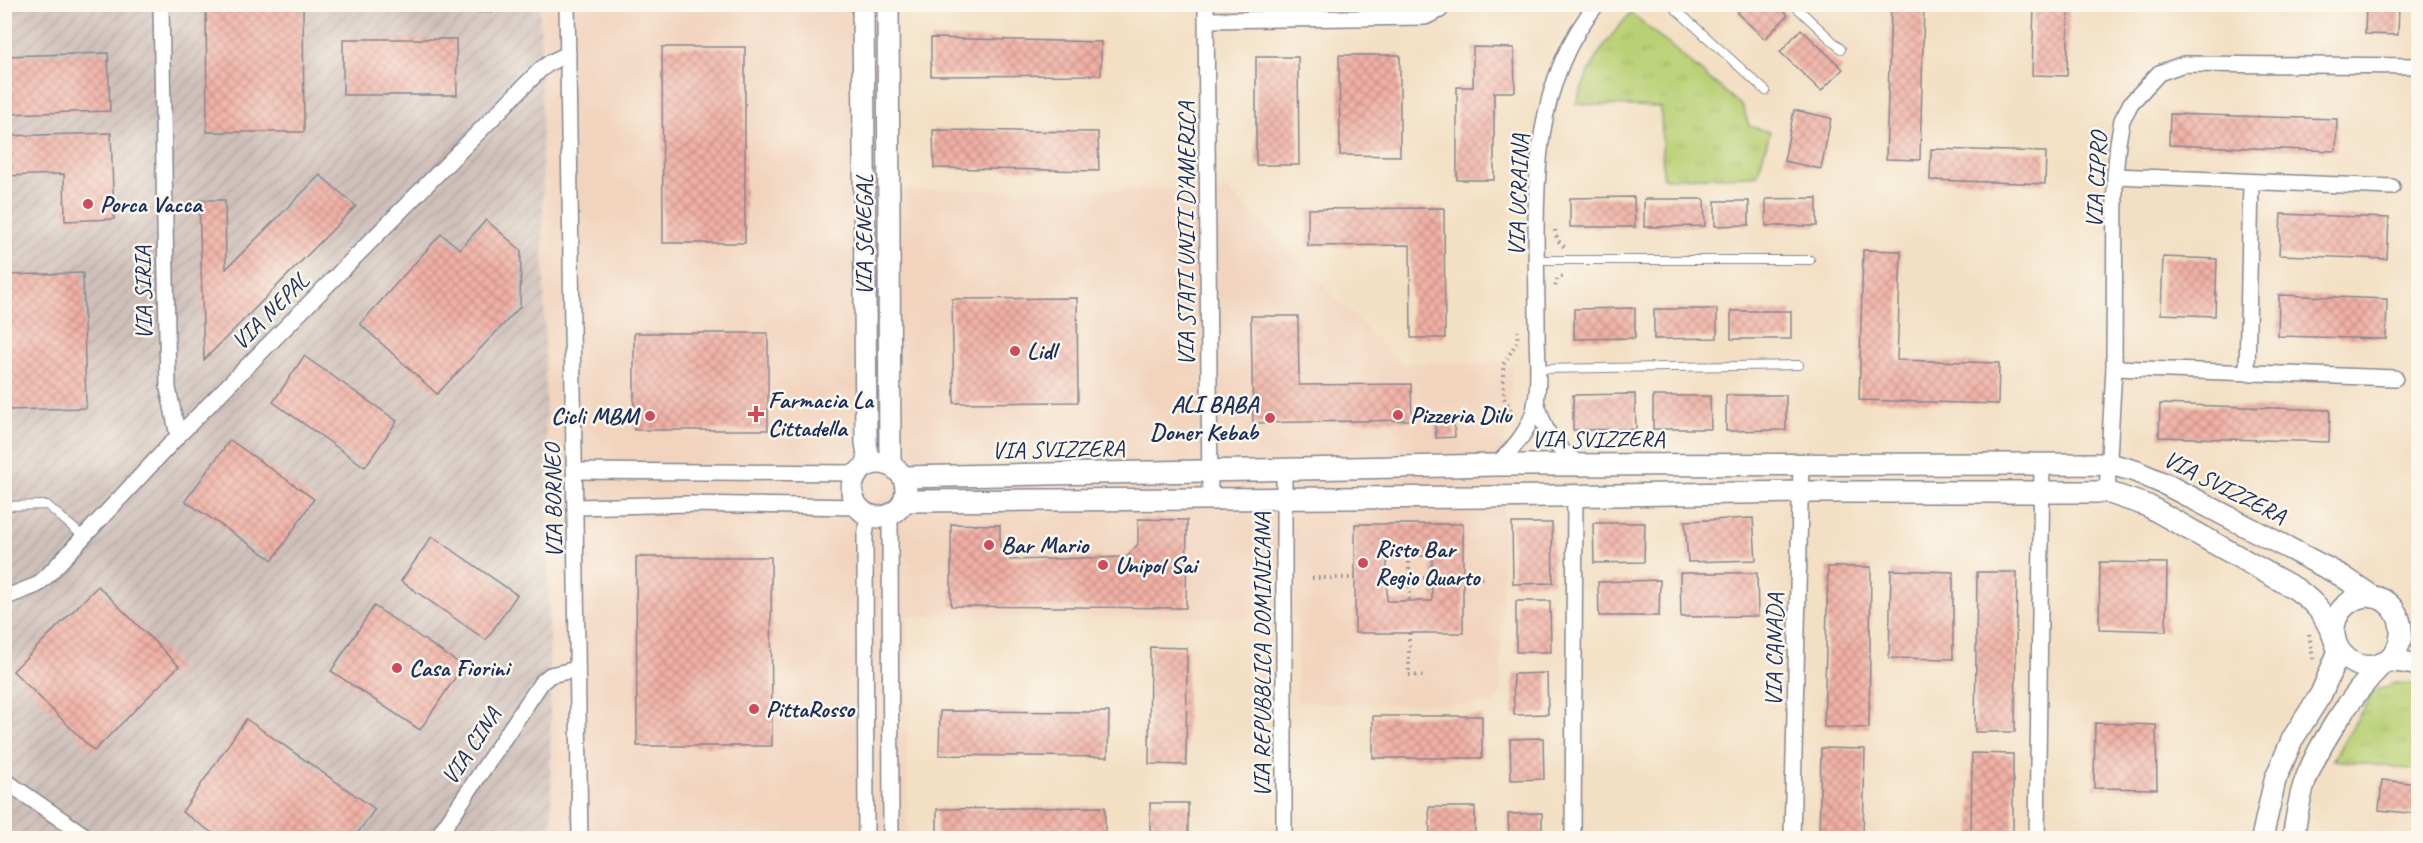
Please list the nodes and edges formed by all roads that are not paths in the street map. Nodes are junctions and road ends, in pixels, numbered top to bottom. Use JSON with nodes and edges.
{"nodes":[{"id":1,"x":161,"y":4,"type":"edge"},
{"id":2,"x":567,"y":4,"type":"edge"},
{"id":3,"x":863,"y":4,"type":"edge"},
{"id":4,"x":888,"y":4,"type":"edge"},
{"id":5,"x":1442,"y":4,"type":"edge"},
{"id":6,"x":1597,"y":4,"type":"edge"},
{"id":7,"x":1670,"y":4,"type":"edge"},
{"id":8,"x":1793,"y":4,"type":"edge"},
{"id":9,"x":1206,"y":12,"type":"edge"},
{"id":10,"x":1841,"y":49,"type":"dead end"},
{"id":11,"x":568,"y":54,"type":"junction"},
{"id":12,"x":2418,"y":66,"type":"edge"},
{"id":13,"x":1766,"y":91,"type":"dead end"},
{"id":14,"x":2115,"y":176,"type":"junction"},
{"id":15,"x":2251,"y":182,"type":"junction"},
{"id":16,"x":2392,"y":188,"type":"dead end"},
{"id":17,"x":1537,"y":260,"type":"junction"},
{"id":18,"x":1810,"y":260,"type":"dead end"},
{"id":19,"x":1799,"y":365,"type":"dead end"},
{"id":20,"x":2114,"y":368,"type":"junction"},
{"id":21,"x":1537,"y":369,"type":"junction"},
{"id":22,"x":2247,"y":373,"type":"junction"},
{"id":23,"x":2396,"y":378,"type":"dead end"},
{"id":24,"x":1536,"y":401,"type":"junction"},
{"id":25,"x":178,"y":436,"type":"junction"},
{"id":26,"x":1801,"y":464,"type":"junction"},
{"id":27,"x":2110,"y":464,"type":"junction"},
{"id":28,"x":1496,"y":465,"type":"junction"},
{"id":29,"x":1581,"y":465,"type":"junction"},
{"id":30,"x":2042,"y":465,"type":"junction"},
{"id":31,"x":863,"y":469,"type":"junction"},
{"id":32,"x":575,"y":471,"type":"junction"},
{"id":33,"x":897,"y":471,"type":"junction"},
{"id":34,"x":1210,"y":471,"type":"junction"},
{"id":35,"x":1284,"y":471,"type":"junction"},
{"id":36,"x":1115,"y":486,"type":"junction"},
{"id":37,"x":1020,"y":488,"type":"junction"},
{"id":38,"x":1801,"y":492,"type":"junction"},
{"id":39,"x":2107,"y":492,"type":"junction"},
{"id":40,"x":2042,"y":493,"type":"junction"},
{"id":41,"x":1575,"y":495,"type":"junction"},
{"id":42,"x":1284,"y":498,"type":"junction"},
{"id":43,"x":1210,"y":499,"type":"junction"},
{"id":44,"x":4,"y":506,"type":"edge"},
{"id":45,"x":576,"y":507,"type":"junction"},
{"id":46,"x":897,"y":508,"type":"junction"},
{"id":47,"x":863,"y":511,"type":"junction"},
{"id":48,"x":85,"y":538,"type":"junction"},
{"id":49,"x":2373,"y":597,"type":"junction"},
{"id":50,"x":4,"y":598,"type":"edge"},
{"id":51,"x":2411,"y":633,"type":"edge"},
{"id":52,"x":2337,"y":645,"type":"junction"},
{"id":53,"x":2385,"y":662,"type":"junction"},
{"id":54,"x":2418,"y":665,"type":"edge"},
{"id":55,"x":577,"y":669,"type":"junction"},
{"id":56,"x":4,"y":780,"type":"edge"},
{"id":57,"x":4,"y":790,"type":"edge"},
{"id":58,"x":40,"y":805,"type":"junction"},
{"id":59,"x":88,"y":838,"type":"edge"},
{"id":60,"x":437,"y":838,"type":"edge"},
{"id":61,"x":580,"y":838,"type":"edge"},
{"id":62,"x":866,"y":838,"type":"edge"},
{"id":63,"x":891,"y":838,"type":"edge"},
{"id":64,"x":1284,"y":838,"type":"edge"},
{"id":65,"x":1574,"y":838,"type":"edge"},
{"id":66,"x":1792,"y":838,"type":"edge"},
{"id":67,"x":2037,"y":838,"type":"edge"},
{"id":68,"x":2262,"y":838,"type":"edge"},
{"id":69,"x":2293,"y":838,"type":"edge"}],
"edges":[{"from":1,"to":25,"type":"street","name":"VIA SIRIA"},
{"from":2,"to":11,"type":"street","name":"VIA BORNEO"},
{"from":3,"to":31,"type":"main road","name":"VIA SENEGAL"},
{"from":4,"to":33,"type":"main road","name":"VIA SENEGAL"},
{"from":5,"to":9,"type":"street"},
{"from":6,"to":17,"type":"street","name":"VIA UCRAINA"},
{"from":7,"to":13,"type":"lane"},
{"from":8,"to":10,"type":"lane"},
{"from":9,"to":34,"type":"street","name":"VIA STATI UNITI D'AMERICA"},
{"from":11,"to":25,"type":"street","name":"VIA NEPAL"},
{"from":11,"to":32,"type":"street","name":"VIA BORNEO"},
{"from":12,"to":14,"type":"street","name":"VIA CIPRO"},
{"from":14,"to":15,"type":"street"},
{"from":14,"to":20,"type":"street","name":"VIA CIPRO"},
{"from":15,"to":16,"type":"street"},
{"from":15,"to":22,"type":"street"},
{"from":17,"to":18,"type":"lane"},
{"from":17,"to":21,"type":"street","name":"VIA UCRAINA"},
{"from":19,"to":21,"type":"lane"},
{"from":20,"to":22,"type":"street"},
{"from":20,"to":27,"type":"street","name":"VIA CIPRO"},
{"from":21,"to":24,"type":"street","name":"VIA UCRAINA"},
{"from":22,"to":23,"type":"street"},
{"from":24,"to":28,"type":"street","name":"VIA UCRAINA"},
{"from":24,"to":29,"type":"street","name":"VIA UCRAINA"},
{"from":25,"to":48,"type":"street","name":"VIA NEPAL"},
{"from":26,"to":29,"type":"main road","name":"VIA SVIZZERA"},
{"from":26,"to":30,"type":"main road","name":"VIA SVIZZERA"},
{"from":26,"to":38,"type":"street","name":"VIA CANADA"},
{"from":27,"to":30,"type":"main road","name":"VIA SVIZZERA"},
{"from":27,"to":39,"type":"street","name":"VIA CIPRO"},
{"from":27,"to":49,"type":"main road","name":"VIA SVIZZERA"},
{"from":28,"to":29,"type":"main road","name":"VIA SVIZZERA"},
{"from":28,"to":35,"type":"main road","name":"VIA SVIZZERA"},
{"from":30,"to":40,"type":"street"},
{"from":31,"to":32,"type":"street"},
{"from":31,"to":33,"type":"main road"},
{"from":31,"to":47,"type":"main road"},
{"from":32,"to":45,"type":"street","name":"VIA BORNEO"},
{"from":33,"to":37,"type":"main road","name":"VIA SVIZZERA"},
{"from":33,"to":46,"type":"main road"},
{"from":34,"to":35,"type":"main road","name":"VIA SVIZZERA"},
{"from":34,"to":36,"type":"main road","name":"VIA SVIZZERA"},
{"from":34,"to":43,"type":"street","name":"VIA STATI UNITI D'AMERICA"},
{"from":35,"to":42,"type":"street","name":"VIA REPUBBLICA DOMINICANA"},
{"from":36,"to":37,"type":"main road","name":"VIA SVIZZERA"},
{"from":36,"to":43,"type":"main road","name":"VIA SVIZZERA"},
{"from":37,"to":46,"type":"main road","name":"VIA SVIZZERA"},
{"from":38,"to":40,"type":"main road","name":"VIA SVIZZERA"},
{"from":38,"to":41,"type":"main road","name":"VIA SVIZZERA"},
{"from":38,"to":66,"type":"street","name":"VIA CANADA"},
{"from":39,"to":40,"type":"main road","name":"VIA SVIZZERA"},
{"from":39,"to":52,"type":"main road","name":"VIA SVIZZERA"},
{"from":40,"to":67,"type":"street"},
{"from":41,"to":42,"type":"main road","name":"VIA SVIZZERA"},
{"from":41,"to":65,"type":"street"},
{"from":42,"to":43,"type":"main road","name":"VIA SVIZZERA"},
{"from":42,"to":64,"type":"street","name":"VIA REPUBBLICA DOMINICANA"},
{"from":44,"to":48,"type":"lane"},
{"from":45,"to":47,"type":"street"},
{"from":45,"to":55,"type":"street","name":"VIA BORNEO"},
{"from":46,"to":47,"type":"main road"},
{"from":46,"to":63,"type":"street"},
{"from":47,"to":62,"type":"street"},
{"from":48,"to":50,"type":"street","name":"VIA NEPAL"},
{"from":49,"to":51,"type":"main road"},
{"from":49,"to":52,"type":"main road"},
{"from":51,"to":53,"type":"main road"},
{"from":52,"to":53,"type":"main road"},
{"from":52,"to":68,"type":"main road"},
{"from":53,"to":54,"type":"main road"},
{"from":53,"to":69,"type":"main road"},
{"from":55,"to":60,"type":"street","name":"VIA CINA"},
{"from":55,"to":61,"type":"street","name":"VIA BORNEO"},
{"from":56,"to":58,"type":"street"},
{"from":57,"to":58,"type":"street"},
{"from":58,"to":59,"type":"street"}]}
